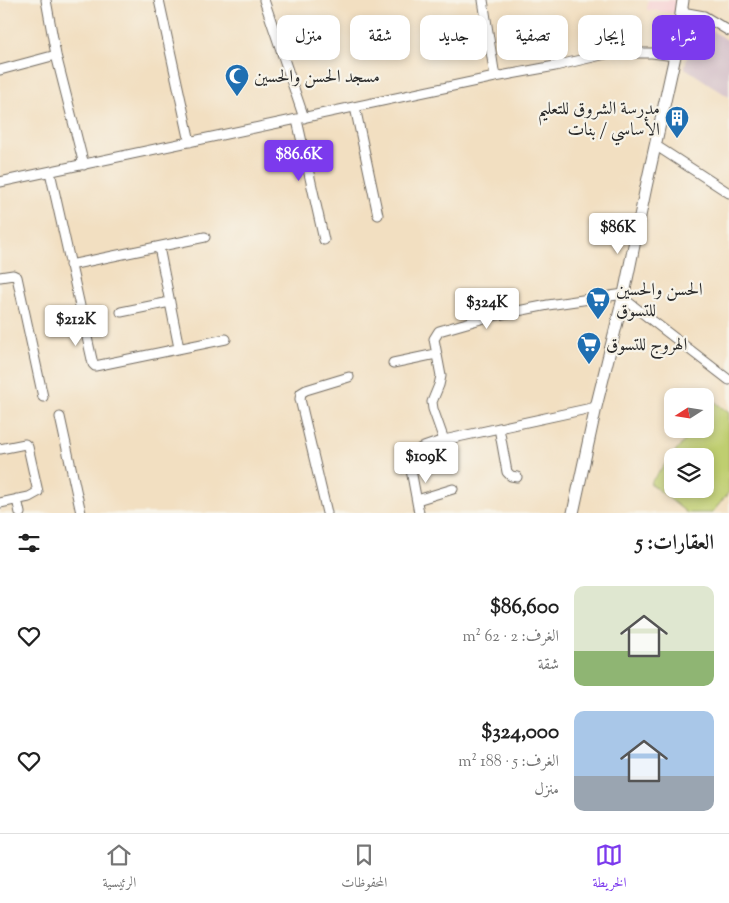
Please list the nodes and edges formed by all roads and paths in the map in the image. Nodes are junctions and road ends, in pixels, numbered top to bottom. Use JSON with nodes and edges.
{"nodes":[{"id":1,"x":46,"y":0,"type":"edge"},
{"id":2,"x":159,"y":0,"type":"edge"},
{"id":3,"x":264,"y":0,"type":"edge"},
{"id":4,"x":482,"y":0,"type":"edge"},
{"id":5,"x":683,"y":0,"type":"edge"},
{"id":6,"x":682,"y":12,"type":"junction"},
{"id":7,"x":682,"y":15,"type":"edge"},
{"id":8,"x":729,"y":31,"type":"edge"},
{"id":9,"x":652,"y":53,"type":"edge"},
{"id":10,"x":56,"y":55,"type":"junction"},
{"id":11,"x":674,"y":60,"type":"edge"},
{"id":12,"x":0,"y":70,"type":"edge"},
{"id":13,"x":495,"y":77,"type":"junction"},
{"id":14,"x":355,"y":107,"type":"junction"},
{"id":15,"x":301,"y":119,"type":"junction"},
{"id":16,"x":190,"y":142,"type":"junction"},
{"id":17,"x":655,"y":145,"type":"junction"},
{"id":18,"x":84,"y":165,"type":"junction"},
{"id":19,"x":50,"y":172,"type":"junction"},
{"id":20,"x":0,"y":182,"type":"edge"},
{"id":21,"x":729,"y":193,"type":"edge"},
{"id":22,"x":378,"y":215,"type":"dead end"},
{"id":23,"x":206,"y":237,"type":"dead end"},
{"id":24,"x":324,"y":240,"type":"dead end"},
{"id":25,"x":159,"y":247,"type":"junction"},
{"id":26,"x":70,"y":265,"type":"junction"},
{"id":27,"x":0,"y":277,"type":"edge"},
{"id":28,"x":624,"y":296,"type":"junction"},
{"id":29,"x":170,"y":302,"type":"junction"},
{"id":30,"x":122,"y":312,"type":"dead end"},
{"id":31,"x":226,"y":339,"type":"dead end"},
{"id":32,"x":179,"y":348,"type":"junction"},
{"id":33,"x":436,"y":354,"type":"junction"},
{"id":34,"x":393,"y":363,"type":"dead end"},
{"id":35,"x":349,"y":377,"type":"dead end"},
{"id":36,"x":729,"y":380,"type":"edge"},
{"id":37,"x":43,"y":397,"type":"dead end"},
{"id":38,"x":596,"y":408,"type":"junction"},
{"id":39,"x":60,"y":417,"type":"dead end"},
{"id":40,"x":499,"y":428,"type":"junction"},
{"id":41,"x":444,"y":440,"type":"junction"},
{"id":42,"x":421,"y":448,"type":"dead end"},
{"id":43,"x":0,"y":450,"type":"edge"},
{"id":44,"x":409,"y":459,"type":"dead end"},
{"id":45,"x":517,"y":477,"type":"dead end"},
{"id":46,"x":453,"y":489,"type":"dead end"},
{"id":47,"x":17,"y":499,"type":"junction"},
{"id":48,"x":417,"y":500,"type":"junction"},
{"id":49,"x":0,"y":503,"type":"edge"},
{"id":50,"x":20,"y":513,"type":"edge"},
{"id":51,"x":81,"y":513,"type":"edge"},
{"id":52,"x":327,"y":513,"type":"edge"},
{"id":53,"x":420,"y":513,"type":"edge"},
{"id":54,"x":573,"y":513,"type":"edge"}],
"edges":[{"from":1,"to":10,"type":"street"},
{"from":2,"to":16,"type":"street"},
{"from":3,"to":15,"type":"street"},
{"from":4,"to":13,"type":"street"},
{"from":5,"to":6,"type":"main road"},
{"from":6,"to":7,"type":"main road"},
{"from":6,"to":8,"type":"street"},
{"from":9,"to":13,"type":"street"},
{"from":10,"to":12,"type":"street"},
{"from":10,"to":18,"type":"street"},
{"from":11,"to":17,"type":"main road"},
{"from":13,"to":14,"type":"street"},
{"from":14,"to":15,"type":"street"},
{"from":14,"to":22,"type":"street"},
{"from":15,"to":16,"type":"street"},
{"from":15,"to":24,"type":"street"},
{"from":16,"to":18,"type":"street"},
{"from":17,"to":21,"type":"street"},
{"from":17,"to":28,"type":"main road"},
{"from":18,"to":19,"type":"street"},
{"from":19,"to":20,"type":"street"},
{"from":19,"to":26,"type":"street"},
{"from":23,"to":25,"type":"street"},
{"from":25,"to":26,"type":"street"},
{"from":25,"to":29,"type":"street"},
{"from":26,"to":32,"type":"street"},
{"from":27,"to":37,"type":"street"},
{"from":28,"to":33,"type":"street"},
{"from":28,"to":36,"type":"street"},
{"from":28,"to":38,"type":"main road"},
{"from":29,"to":30,"type":"street"},
{"from":29,"to":32,"type":"street"},
{"from":31,"to":32,"type":"street"},
{"from":33,"to":34,"type":"street"},
{"from":33,"to":41,"type":"street"},
{"from":35,"to":52,"type":"street"},
{"from":38,"to":40,"type":"street"},
{"from":38,"to":54,"type":"main road"},
{"from":39,"to":51,"type":"street"},
{"from":40,"to":41,"type":"street"},
{"from":40,"to":45,"type":"street"},
{"from":41,"to":42,"type":"street"},
{"from":43,"to":47,"type":"street"},
{"from":44,"to":48,"type":"street"},
{"from":46,"to":48,"type":"street"},
{"from":47,"to":49,"type":"street"},
{"from":47,"to":50,"type":"street"},
{"from":48,"to":53,"type":"street"}]}
